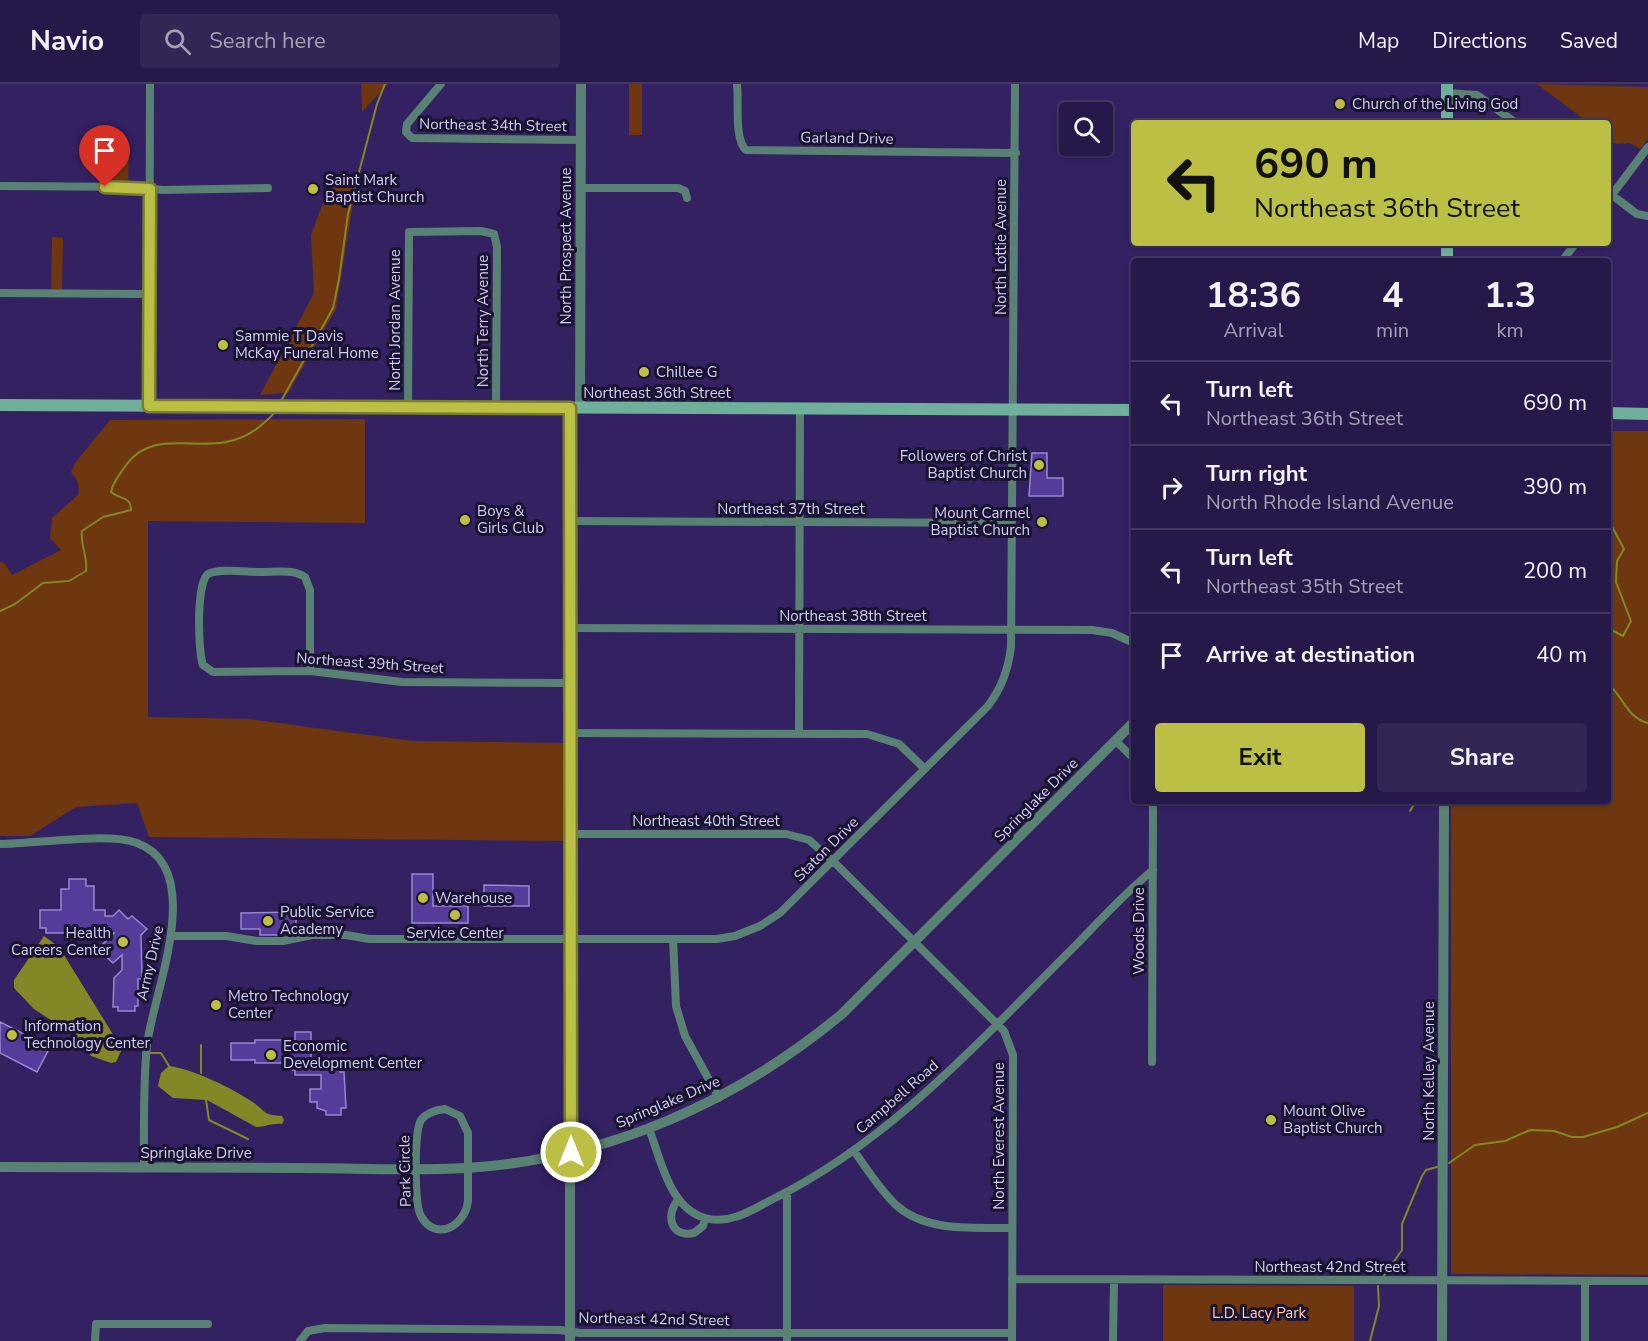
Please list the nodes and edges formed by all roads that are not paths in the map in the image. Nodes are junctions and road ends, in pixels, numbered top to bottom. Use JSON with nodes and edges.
{"nodes":[{"id":1,"x":150,"y":84,"type":"edge"},
{"id":2,"x":441,"y":84,"type":"edge"},
{"id":3,"x":582,"y":84,"type":"edge"},
{"id":4,"x":737,"y":84,"type":"edge"},
{"id":5,"x":1015,"y":84,"type":"edge"},
{"id":6,"x":1447,"y":89,"type":"edge"},
{"id":7,"x":1447,"y":120,"type":"edge"},
{"id":8,"x":1512,"y":120,"type":"edge"},
{"id":9,"x":581,"y":140,"type":"junction"},
{"id":10,"x":1648,"y":147,"type":"edge"},
{"id":11,"x":1016,"y":153,"type":"junction"},
{"id":12,"x":0,"y":186,"type":"edge"},
{"id":13,"x":268,"y":188,"type":"dead end"},
{"id":14,"x":581,"y":188,"type":"junction"},
{"id":15,"x":150,"y":189,"type":"junction"},
{"id":16,"x":1611,"y":193,"type":"edge"},
{"id":17,"x":1611,"y":197,"type":"edge"},
{"id":18,"x":687,"y":198,"type":"dead end"},
{"id":19,"x":1648,"y":216,"type":"edge"},
{"id":20,"x":409,"y":232,"type":"joint"},
{"id":21,"x":1574,"y":246,"type":"edge"},
{"id":22,"x":1564,"y":258,"type":"edge"},
{"id":23,"x":0,"y":293,"type":"edge"},
{"id":24,"x":149,"y":294,"type":"junction"},
{"id":25,"x":0,"y":405,"type":"edge"},
{"id":26,"x":149,"y":406,"type":"junction"},
{"id":27,"x":408,"y":407,"type":"junction"},
{"id":28,"x":496,"y":408,"type":"junction"},
{"id":29,"x":575,"y":408,"type":"junction"},
{"id":30,"x":800,"y":409,"type":"junction"},
{"id":31,"x":1013,"y":410,"type":"junction"},
{"id":32,"x":1131,"y":410,"type":"edge"},
{"id":33,"x":1611,"y":413,"type":"edge"},
{"id":34,"x":1648,"y":414,"type":"edge"},
{"id":35,"x":570,"y":521,"type":"junction"},
{"id":36,"x":799,"y":522,"type":"junction"},
{"id":37,"x":1011,"y":523,"type":"junction"},
{"id":38,"x":570,"y":628,"type":"junction"},
{"id":39,"x":799,"y":629,"type":"junction"},
{"id":40,"x":1011,"y":630,"type":"junction"},
{"id":41,"x":1131,"y":642,"type":"edge"},
{"id":42,"x":310,"y":671,"type":"junction"},
{"id":43,"x":570,"y":683,"type":"junction"},
{"id":44,"x":1131,"y":725,"type":"edge"},
{"id":45,"x":570,"y":733,"type":"junction"},
{"id":46,"x":799,"y":734,"type":"junction"},
{"id":47,"x":1116,"y":741,"type":"junction"},
{"id":48,"x":1131,"y":756,"type":"edge"},
{"id":49,"x":925,"y":769,"type":"junction"},
{"id":50,"x":1153,"y":804,"type":"edge"},
{"id":51,"x":1444,"y":804,"type":"edge"},
{"id":52,"x":571,"y":834,"type":"junction"},
{"id":53,"x":0,"y":844,"type":"edge"},
{"id":54,"x":833,"y":861,"type":"junction"},
{"id":55,"x":1153,"y":870,"type":"junction"},
{"id":56,"x":172,"y":936,"type":"junction"},
{"id":57,"x":673,"y":939,"type":"junction"},
{"id":58,"x":571,"y":940,"type":"junction"},
{"id":59,"x":915,"y":942,"type":"junction"},
{"id":60,"x":997,"y":1024,"type":"junction"},
{"id":61,"x":1152,"y":1062,"type":"dead end"},
{"id":62,"x":719,"y":1098,"type":"junction"},
{"id":63,"x":649,"y":1129,"type":"junction"},
{"id":64,"x":854,"y":1151,"type":"junction"},
{"id":65,"x":571,"y":1152,"type":"junction"},
{"id":66,"x":0,"y":1167,"type":"edge"},
{"id":67,"x":144,"y":1168,"type":"junction"},
{"id":68,"x":468,"y":1168,"type":"junction"},
{"id":69,"x":417,"y":1169,"type":"junction"},
{"id":70,"x":787,"y":1193,"type":"junction"},
{"id":71,"x":678,"y":1200,"type":"junction"},
{"id":72,"x":705,"y":1218,"type":"junction"},
{"id":73,"x":1012,"y":1228,"type":"junction"},
{"id":74,"x":1012,"y":1279,"type":"junction"},
{"id":75,"x":1114,"y":1280,"type":"junction"},
{"id":76,"x":1443,"y":1280,"type":"junction"},
{"id":77,"x":1585,"y":1281,"type":"junction"},
{"id":78,"x":1648,"y":1281,"type":"edge"},
{"id":79,"x":208,"y":1324,"type":"dead end"},
{"id":80,"x":570,"y":1336,"type":"edge"},
{"id":81,"x":787,"y":1337,"type":"edge"},
{"id":82,"x":1012,"y":1337,"type":"edge"},
{"id":83,"x":300,"y":1340,"type":"edge"},
{"id":84,"x":95,"y":1341,"type":"edge"},
{"id":85,"x":1113,"y":1341,"type":"edge"},
{"id":86,"x":1442,"y":1341,"type":"edge"},
{"id":87,"x":1585,"y":1341,"type":"edge"}],
"edges":[{"from":1,"to":15,"type":"street"},
{"from":2,"to":9,"type":"street","name":"Northeast 34th Street"},
{"from":3,"to":9,"type":"street","name":"North Prospect Avenue"},
{"from":4,"to":11,"type":"street","name":"Garland Drive"},
{"from":5,"to":11,"type":"street","name":"North Lottie Avenue"},
{"from":6,"to":7,"type":"main road"},
{"from":6,"to":8,"type":"street"},
{"from":9,"to":14,"type":"street","name":"North Prospect Avenue"},
{"from":10,"to":16,"type":"street"},
{"from":11,"to":31,"type":"street","name":"North Lottie Avenue"},
{"from":12,"to":15,"type":"street"},
{"from":13,"to":15,"type":"street"},
{"from":14,"to":18,"type":"street"},
{"from":14,"to":29,"type":"street","name":"North Prospect Avenue"},
{"from":15,"to":24,"type":"street"},
{"from":17,"to":19,"type":"street"},
{"from":20,"to":27,"type":"street","name":"North Jordan Avenue"},
{"from":20,"to":28,"type":"street","name":"North Terry Avenue"},
{"from":21,"to":22,"type":"street"},
{"from":23,"to":24,"type":"street"},
{"from":24,"to":26,"type":"street"},
{"from":25,"to":26,"type":"main road","name":"Northeast 36th Street"},
{"from":26,"to":27,"type":"main road","name":"Northeast 36th Street"},
{"from":27,"to":28,"type":"main road","name":"Northeast 36th Street"},
{"from":28,"to":29,"type":"main road","name":"Northeast 36th Street"},
{"from":29,"to":30,"type":"main road","name":"Northeast 36th Street"},
{"from":29,"to":35,"type":"street","name":"North Prospect Avenue"},
{"from":30,"to":31,"type":"main road","name":"Northeast 36th Street"},
{"from":30,"to":36,"type":"street"},
{"from":31,"to":32,"type":"main road","name":"Northeast 36th Street"},
{"from":31,"to":37,"type":"street","name":"Staton Drive"},
{"from":33,"to":34,"type":"main road"},
{"from":35,"to":36,"type":"street","name":"Northeast 37th Street"},
{"from":35,"to":38,"type":"street","name":"North Prospect Avenue"},
{"from":36,"to":37,"type":"street","name":"Northeast 37th Street"},
{"from":36,"to":39,"type":"street"},
{"from":37,"to":40,"type":"street","name":"Staton Drive"},
{"from":38,"to":39,"type":"street","name":"Northeast 38th Street"},
{"from":38,"to":43,"type":"street","name":"North Prospect Avenue"},
{"from":39,"to":40,"type":"street","name":"Northeast 38th Street"},
{"from":39,"to":46,"type":"street"},
{"from":40,"to":41,"type":"street","name":"Northeast 38th Street"},
{"from":40,"to":49,"type":"street","name":"Staton Drive"},
{"from":42,"to":42,"type":"street","name":"Northeast 39th Street"},
{"from":42,"to":43,"type":"street","name":"Northeast 39th Street"},
{"from":43,"to":45,"type":"street","name":"North Prospect Avenue"},
{"from":44,"to":47,"type":"street","name":"Springlake Drive"},
{"from":45,"to":46,"type":"street"},
{"from":45,"to":52,"type":"street","name":"North Prospect Avenue"},
{"from":46,"to":49,"type":"street"},
{"from":47,"to":48,"type":"street"},
{"from":47,"to":59,"type":"street","name":"Springlake Drive"},
{"from":49,"to":54,"type":"street","name":"Staton Drive"},
{"from":50,"to":55,"type":"street","name":"Woods Drive"},
{"from":51,"to":76,"type":"street","name":"North Kelley Avenue"},
{"from":52,"to":54,"type":"street","name":"Northeast 40th Street"},
{"from":52,"to":58,"type":"street","name":"North Prospect Avenue"},
{"from":53,"to":56,"type":"street","name":"Army Drive"},
{"from":54,"to":57,"type":"street","name":"Staton Drive"},
{"from":54,"to":59,"type":"street","name":"North Everest Avenue"},
{"from":55,"to":60,"type":"street","name":"Campbell Road"},
{"from":55,"to":61,"type":"street","name":"Woods Drive"},
{"from":56,"to":58,"type":"street","name":"Staton Drive"},
{"from":56,"to":67,"type":"street","name":"Army Drive"},
{"from":57,"to":58,"type":"street","name":"Staton Drive"},
{"from":57,"to":62,"type":"street"},
{"from":58,"to":65,"type":"street","name":"North Prospect Avenue"},
{"from":59,"to":60,"type":"street","name":"North Everest Avenue"},
{"from":59,"to":62,"type":"street","name":"Springlake Drive"},
{"from":60,"to":64,"type":"street","name":"Campbell Road"},
{"from":60,"to":73,"type":"street","name":"North Everest Avenue"},
{"from":62,"to":63,"type":"street","name":"Springlake Drive"},
{"from":63,"to":65,"type":"street","name":"Springlake Drive"},
{"from":63,"to":71,"type":"street"},
{"from":64,"to":70,"type":"street","name":"Campbell Road"},
{"from":64,"to":73,"type":"street"},
{"from":65,"to":68,"type":"street","name":"Springlake Drive"},
{"from":65,"to":80,"type":"street","name":"North Prospect Avenue"},
{"from":66,"to":67,"type":"street","name":"Springlake Drive"},
{"from":67,"to":69,"type":"street","name":"Springlake Drive"},
{"from":68,"to":69,"type":"street","name":"Springlake Drive"},
{"from":68,"to":69,"type":"street","name":"Park Circle"},
{"from":68,"to":69,"type":"street","name":"Park Circle"},
{"from":70,"to":72,"type":"street","name":"Campbell Road"},
{"from":70,"to":81,"type":"street"},
{"from":71,"to":72,"type":"street"},
{"from":71,"to":72,"type":"street"},
{"from":73,"to":74,"type":"street","name":"North Everest Avenue"},
{"from":74,"to":75,"type":"street","name":"Northeast 42nd Street"},
{"from":74,"to":82,"type":"street","name":"North Everest Avenue"},
{"from":75,"to":76,"type":"street","name":"Northeast 42nd Street"},
{"from":75,"to":85,"type":"street"},
{"from":76,"to":77,"type":"street","name":"Northeast 42nd Street"},
{"from":76,"to":86,"type":"street","name":"North Kelley Avenue"},
{"from":77,"to":78,"type":"street","name":"Northeast 42nd Street"},
{"from":77,"to":87,"type":"street"},
{"from":79,"to":84,"type":"street"},
{"from":80,"to":81,"type":"street","name":"Northeast 42nd Street"},
{"from":80,"to":83,"type":"street","name":"Northeast 42nd Street"},
{"from":81,"to":82,"type":"street","name":"Northeast 42nd Street"}]}
